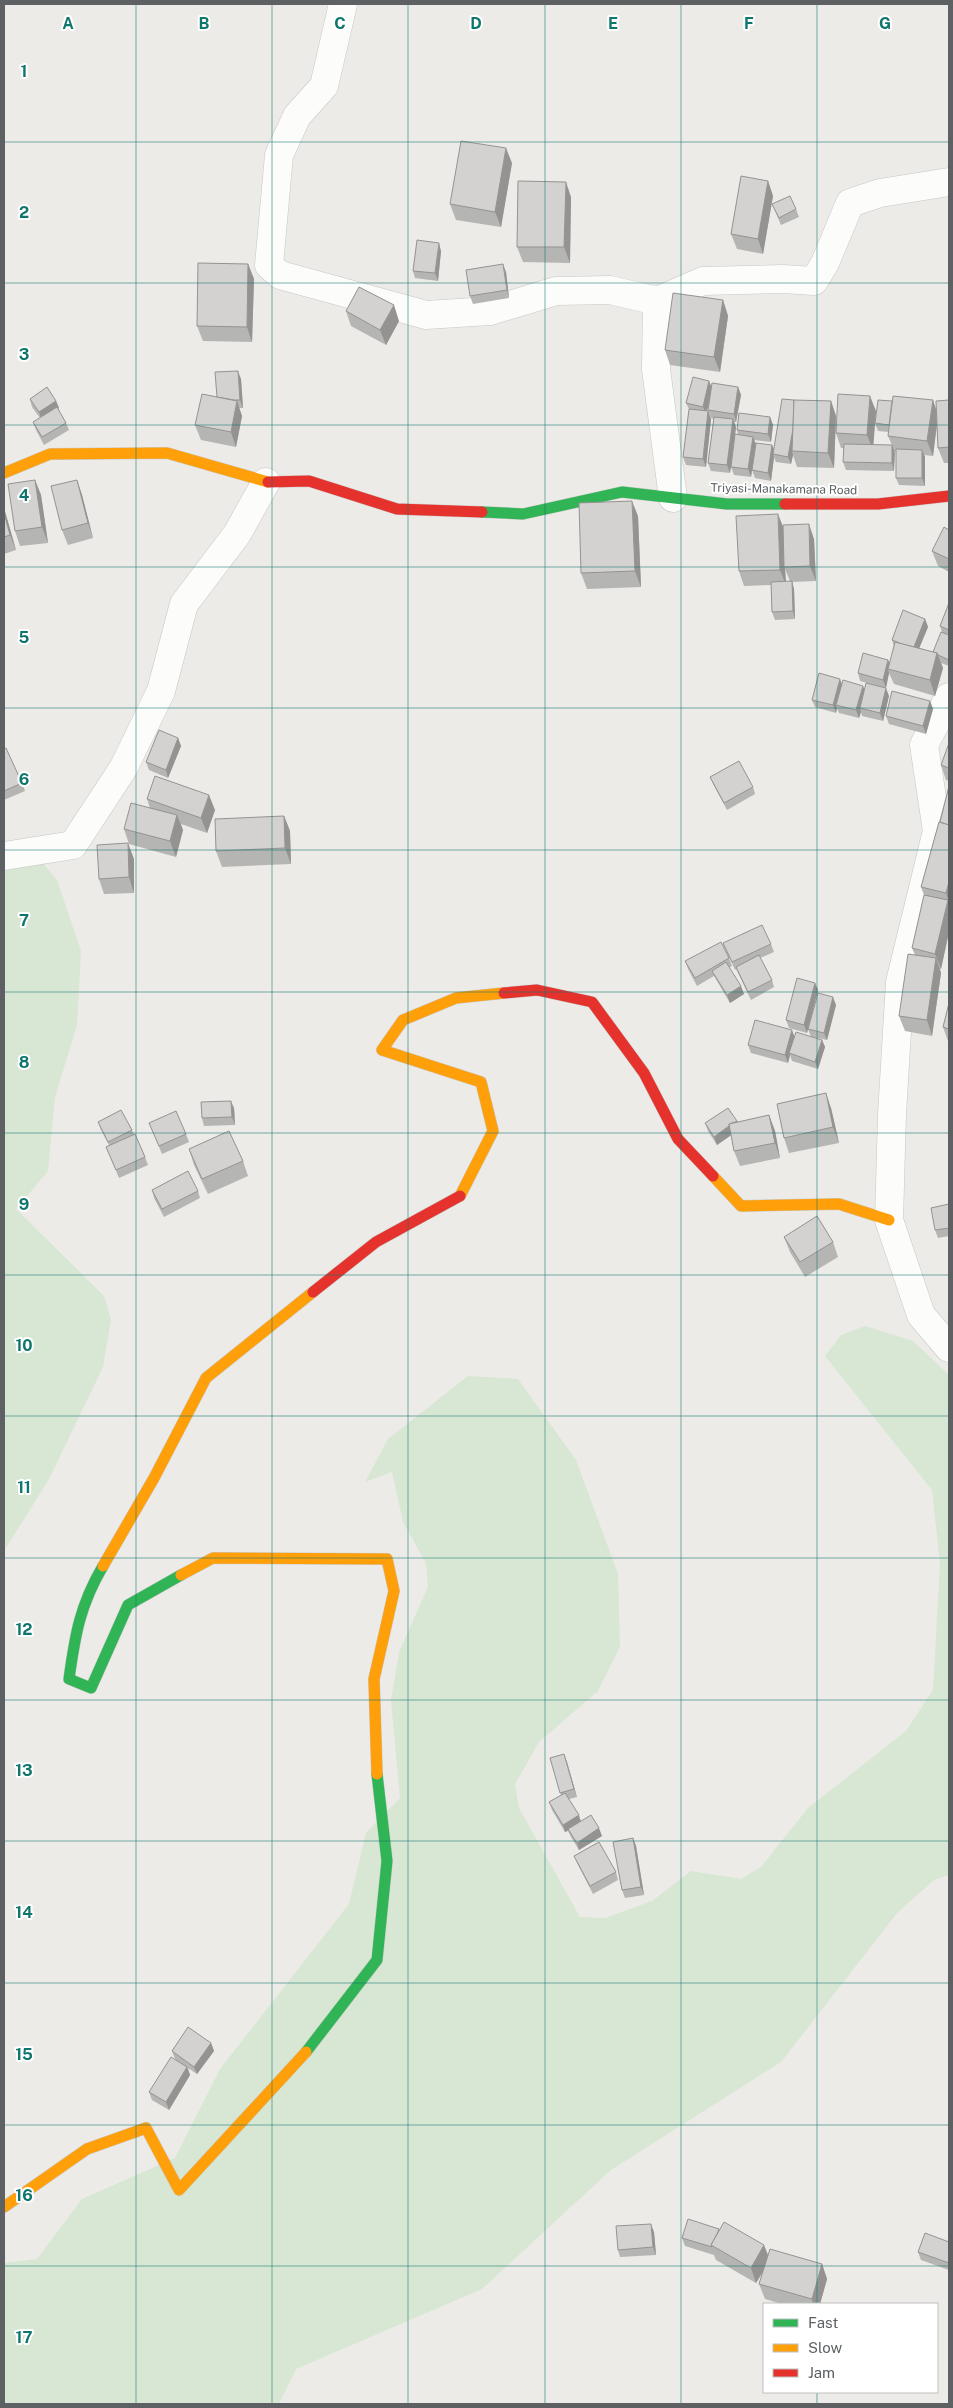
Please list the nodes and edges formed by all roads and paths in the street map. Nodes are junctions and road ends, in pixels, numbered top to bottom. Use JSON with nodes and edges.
{"nodes":[{"id":1,"x":344,"y":4,"type":"edge"},
{"id":2,"x":949,"y":182,"type":"edge"},
{"id":3,"x":657,"y":301,"type":"junction"},
{"id":4,"x":4,"y":473,"type":"edge"},
{"id":5,"x":266,"y":482,"type":"junction"},
{"id":6,"x":949,"y":496,"type":"edge"},
{"id":7,"x":673,"y":498,"type":"junction"},
{"id":8,"x":949,"y":697,"type":"edge"},
{"id":9,"x":4,"y":856,"type":"edge"},
{"id":10,"x":889,"y":1220,"type":"junction"},
{"id":11,"x":949,"y":1348,"type":"edge"},
{"id":12,"x":4,"y":2207,"type":"edge"}],
"edges":[{"from":1,"to":3,"type":"street"},
{"from":2,"to":3,"type":"street"},
{"from":3,"to":7,"type":"street"},
{"from":4,"to":5,"type":"street","name":"Triyasi-Manakamana Road"},
{"from":5,"to":7,"type":"street","name":"Triyasi-Manakamana Road"},
{"from":5,"to":9,"type":"street"},
{"from":6,"to":7,"type":"street","name":"Triyasi-Manakamana Road"},
{"from":8,"to":10,"type":"street"},
{"from":10,"to":11,"type":"street"},
{"from":10,"to":12,"type":"street"}]}
